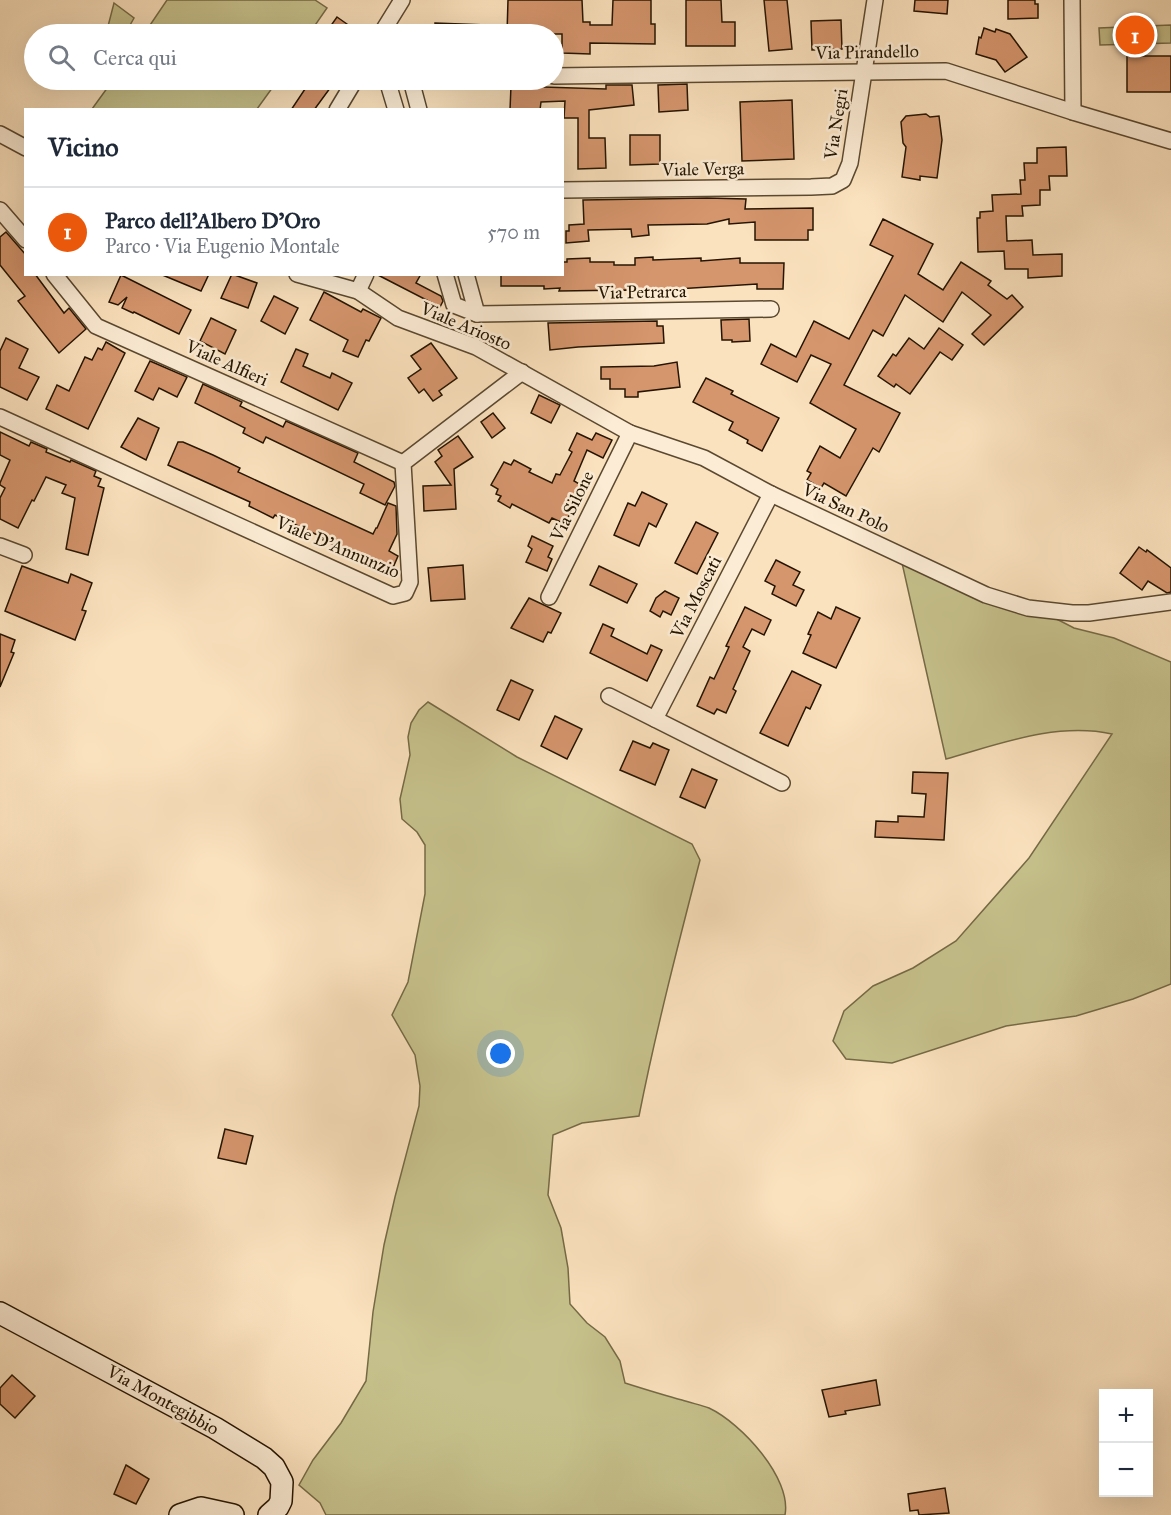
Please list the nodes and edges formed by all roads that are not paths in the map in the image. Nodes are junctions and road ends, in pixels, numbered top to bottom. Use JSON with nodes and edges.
{"nodes":[{"id":1,"x":402,"y":0,"type":"edge"},
{"id":2,"x":875,"y":0,"type":"edge"},
{"id":3,"x":1072,"y":0,"type":"edge"},
{"id":4,"x":391,"y":18,"type":"junction"},
{"id":5,"x":387,"y":24,"type":"edge"},
{"id":6,"x":393,"y":24,"type":"edge"},
{"id":7,"x":863,"y":72,"type":"junction"},
{"id":8,"x":564,"y":76,"type":"edge"},
{"id":9,"x":349,"y":90,"type":"edge"},
{"id":10,"x":390,"y":90,"type":"edge"},
{"id":11,"x":414,"y":90,"type":"edge"},
{"id":12,"x":338,"y":108,"type":"edge"},
{"id":13,"x":395,"y":108,"type":"edge"},
{"id":14,"x":418,"y":108,"type":"edge"},
{"id":15,"x":1073,"y":112,"type":"junction"},
{"id":16,"x":0,"y":134,"type":"edge"},
{"id":17,"x":1171,"y":141,"type":"edge"},
{"id":18,"x":24,"y":147,"type":"edge"},
{"id":19,"x":843,"y":180,"type":"joint"},
{"id":20,"x":564,"y":190,"type":"edge"},
{"id":21,"x":0,"y":210,"type":"edge"},
{"id":22,"x":24,"y":238,"type":"edge"},
{"id":23,"x":56,"y":276,"type":"edge"},
{"id":24,"x":304,"y":276,"type":"edge"},
{"id":25,"x":365,"y":276,"type":"edge"},
{"id":26,"x":446,"y":276,"type":"edge"},
{"id":27,"x":467,"y":276,"type":"edge"},
{"id":28,"x":357,"y":291,"type":"junction"},
{"id":29,"x":771,"y":309,"type":"dead end"},
{"id":30,"x":477,"y":314,"type":"junction"},
{"id":31,"x":522,"y":372,"type":"junction"},
{"id":32,"x":0,"y":417,"type":"edge"},
{"id":33,"x":630,"y":433,"type":"junction"},
{"id":34,"x":403,"y":463,"type":"junction"},
{"id":35,"x":771,"y":494,"type":"junction"},
{"id":36,"x":2,"y":551,"type":"edge"},
{"id":37,"x":24,"y":555,"type":"dead end"},
{"id":38,"x":549,"y":597,"type":"dead end"},
{"id":39,"x":1171,"y":602,"type":"edge"},
{"id":40,"x":609,"y":696,"type":"dead end"},
{"id":41,"x":655,"y":719,"type":"junction"},
{"id":42,"x":782,"y":783,"type":"dead end"},
{"id":43,"x":0,"y":1313,"type":"edge"},
{"id":44,"x":180,"y":1515,"type":"edge"},
{"id":45,"x":233,"y":1515,"type":"edge"},
{"id":46,"x":269,"y":1515,"type":"edge"}],
"edges":[{"from":1,"to":4,"type":"street"},
{"from":2,"to":7,"type":"street","name":"Via Negri"},
{"from":3,"to":15,"type":"street"},
{"from":4,"to":5,"type":"street"},
{"from":4,"to":6,"type":"street"},
{"from":7,"to":8,"type":"street","name":"Via Pirandello"},
{"from":7,"to":15,"type":"street","name":"Via Pirandello"},
{"from":7,"to":19,"type":"street","name":"Via Negri"},
{"from":9,"to":12,"type":"street"},
{"from":10,"to":13,"type":"street"},
{"from":11,"to":14,"type":"street"},
{"from":15,"to":17,"type":"street","name":"Via Pirandello"},
{"from":16,"to":18,"type":"street"},
{"from":19,"to":20,"type":"street","name":"Viale Verga"},
{"from":21,"to":22,"type":"street"},
{"from":23,"to":34,"type":"street","name":"Viale Alfieri"},
{"from":24,"to":28,"type":"street","name":"Viale Ariosto"},
{"from":25,"to":28,"type":"street"},
{"from":26,"to":30,"type":"street"},
{"from":27,"to":30,"type":"street"},
{"from":28,"to":31,"type":"street","name":"Viale Ariosto"},
{"from":29,"to":30,"type":"street","name":"Via Petrarca"},
{"from":31,"to":33,"type":"street","name":"Via San Polo"},
{"from":31,"to":34,"type":"street"},
{"from":32,"to":34,"type":"street","name":"Viale D'Annunzio"},
{"from":33,"to":35,"type":"street","name":"Via San Polo"},
{"from":33,"to":38,"type":"street","name":"Via Silone"},
{"from":35,"to":39,"type":"street","name":"Via San Polo"},
{"from":35,"to":41,"type":"street","name":"Via Moscati"},
{"from":36,"to":37,"type":"street"},
{"from":40,"to":41,"type":"street"},
{"from":41,"to":42,"type":"street"},
{"from":43,"to":46,"type":"main road","name":"Via Montegibbio"},
{"from":44,"to":45,"type":"main road"}]}
